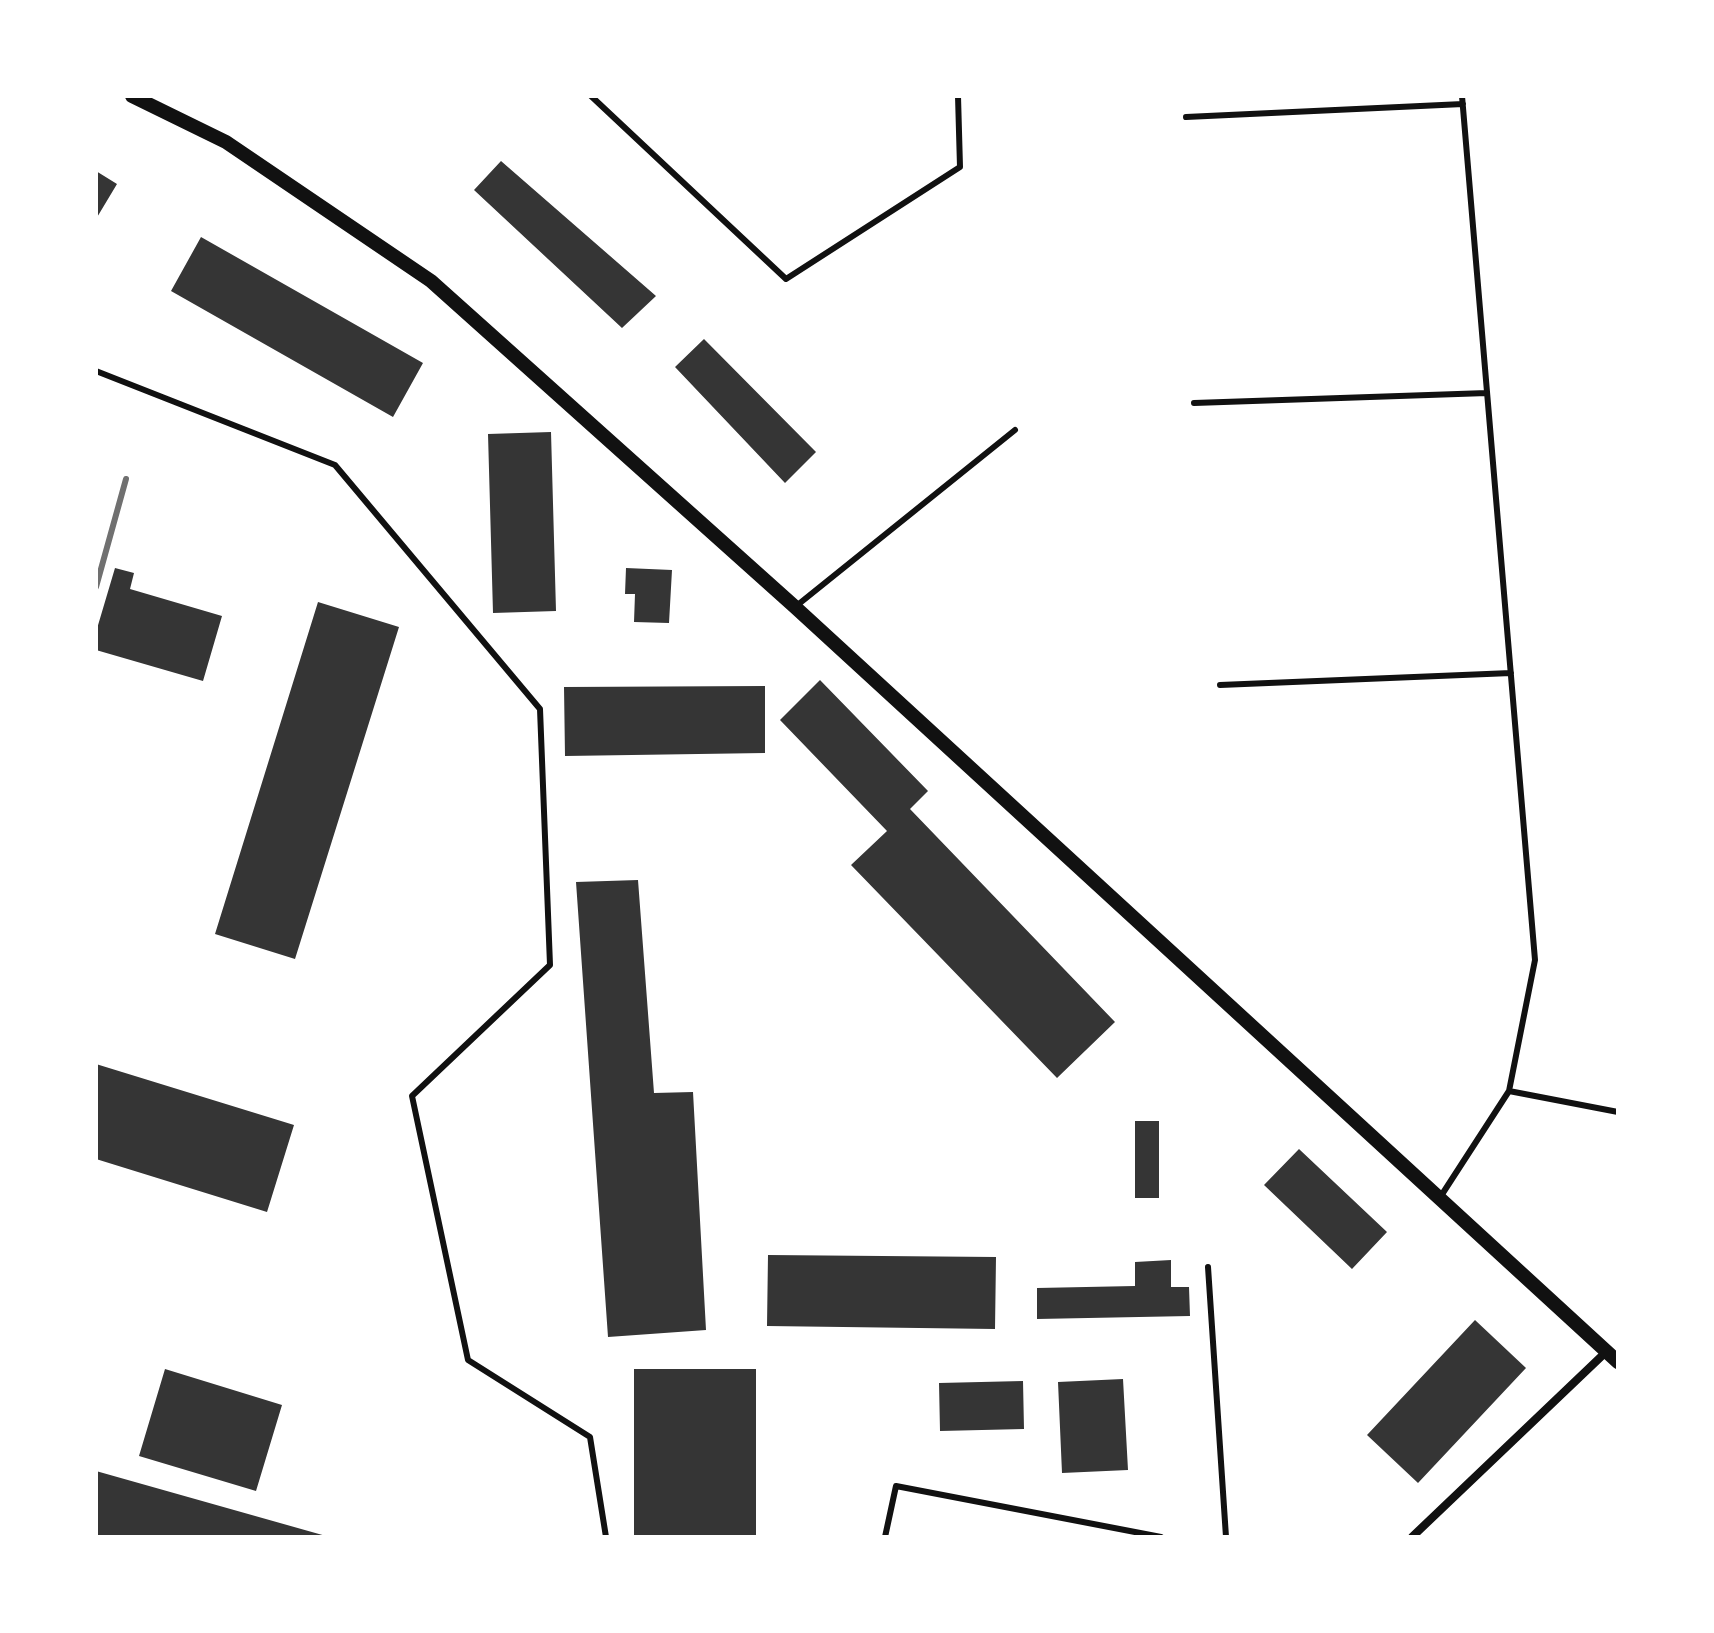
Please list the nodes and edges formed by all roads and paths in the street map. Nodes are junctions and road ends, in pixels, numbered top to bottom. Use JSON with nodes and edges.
{"nodes":[{"id":1,"x":132,"y":96,"type":"edge"},
{"id":2,"x":591,"y":96,"type":"edge"},
{"id":3,"x":958,"y":96,"type":"edge"},
{"id":4,"x":1462,"y":100,"type":"edge"},
{"id":5,"x":1186,"y":117,"type":"dead end"},
{"id":6,"x":96,"y":371,"type":"edge"},
{"id":7,"x":1487,"y":393,"type":"junction"},
{"id":8,"x":1194,"y":403,"type":"dead end"},
{"id":9,"x":1015,"y":430,"type":"dead end"},
{"id":10,"x":795,"y":607,"type":"junction"},
{"id":11,"x":1511,"y":673,"type":"junction"},
{"id":12,"x":1220,"y":685,"type":"dead end"},
{"id":13,"x":1509,"y":1091,"type":"junction"},
{"id":14,"x":1618,"y":1112,"type":"edge"},
{"id":15,"x":1439,"y":1199,"type":"junction"},
{"id":16,"x":1208,"y":1267,"type":"dead end"},
{"id":17,"x":1612,"y":1357,"type":"edge"},
{"id":18,"x":606,"y":1537,"type":"edge"},
{"id":19,"x":885,"y":1537,"type":"edge"},
{"id":20,"x":1161,"y":1537,"type":"edge"},
{"id":21,"x":1226,"y":1537,"type":"edge"},
{"id":22,"x":1412,"y":1537,"type":"edge"}],
"edges":[{"from":1,"to":10,"type":"street"},
{"from":2,"to":3,"type":"lane"},
{"from":4,"to":5,"type":"lane"},
{"from":4,"to":7,"type":"lane"},
{"from":6,"to":18,"type":"lane"},
{"from":7,"to":8,"type":"lane"},
{"from":7,"to":11,"type":"lane"},
{"from":9,"to":10,"type":"lane"},
{"from":10,"to":15,"type":"street"},
{"from":11,"to":12,"type":"lane"},
{"from":11,"to":13,"type":"lane"},
{"from":13,"to":14,"type":"lane"},
{"from":13,"to":15,"type":"lane"},
{"from":15,"to":17,"type":"street"},
{"from":16,"to":21,"type":"lane"},
{"from":17,"to":22,"type":"street"},
{"from":19,"to":20,"type":"lane"}]}
